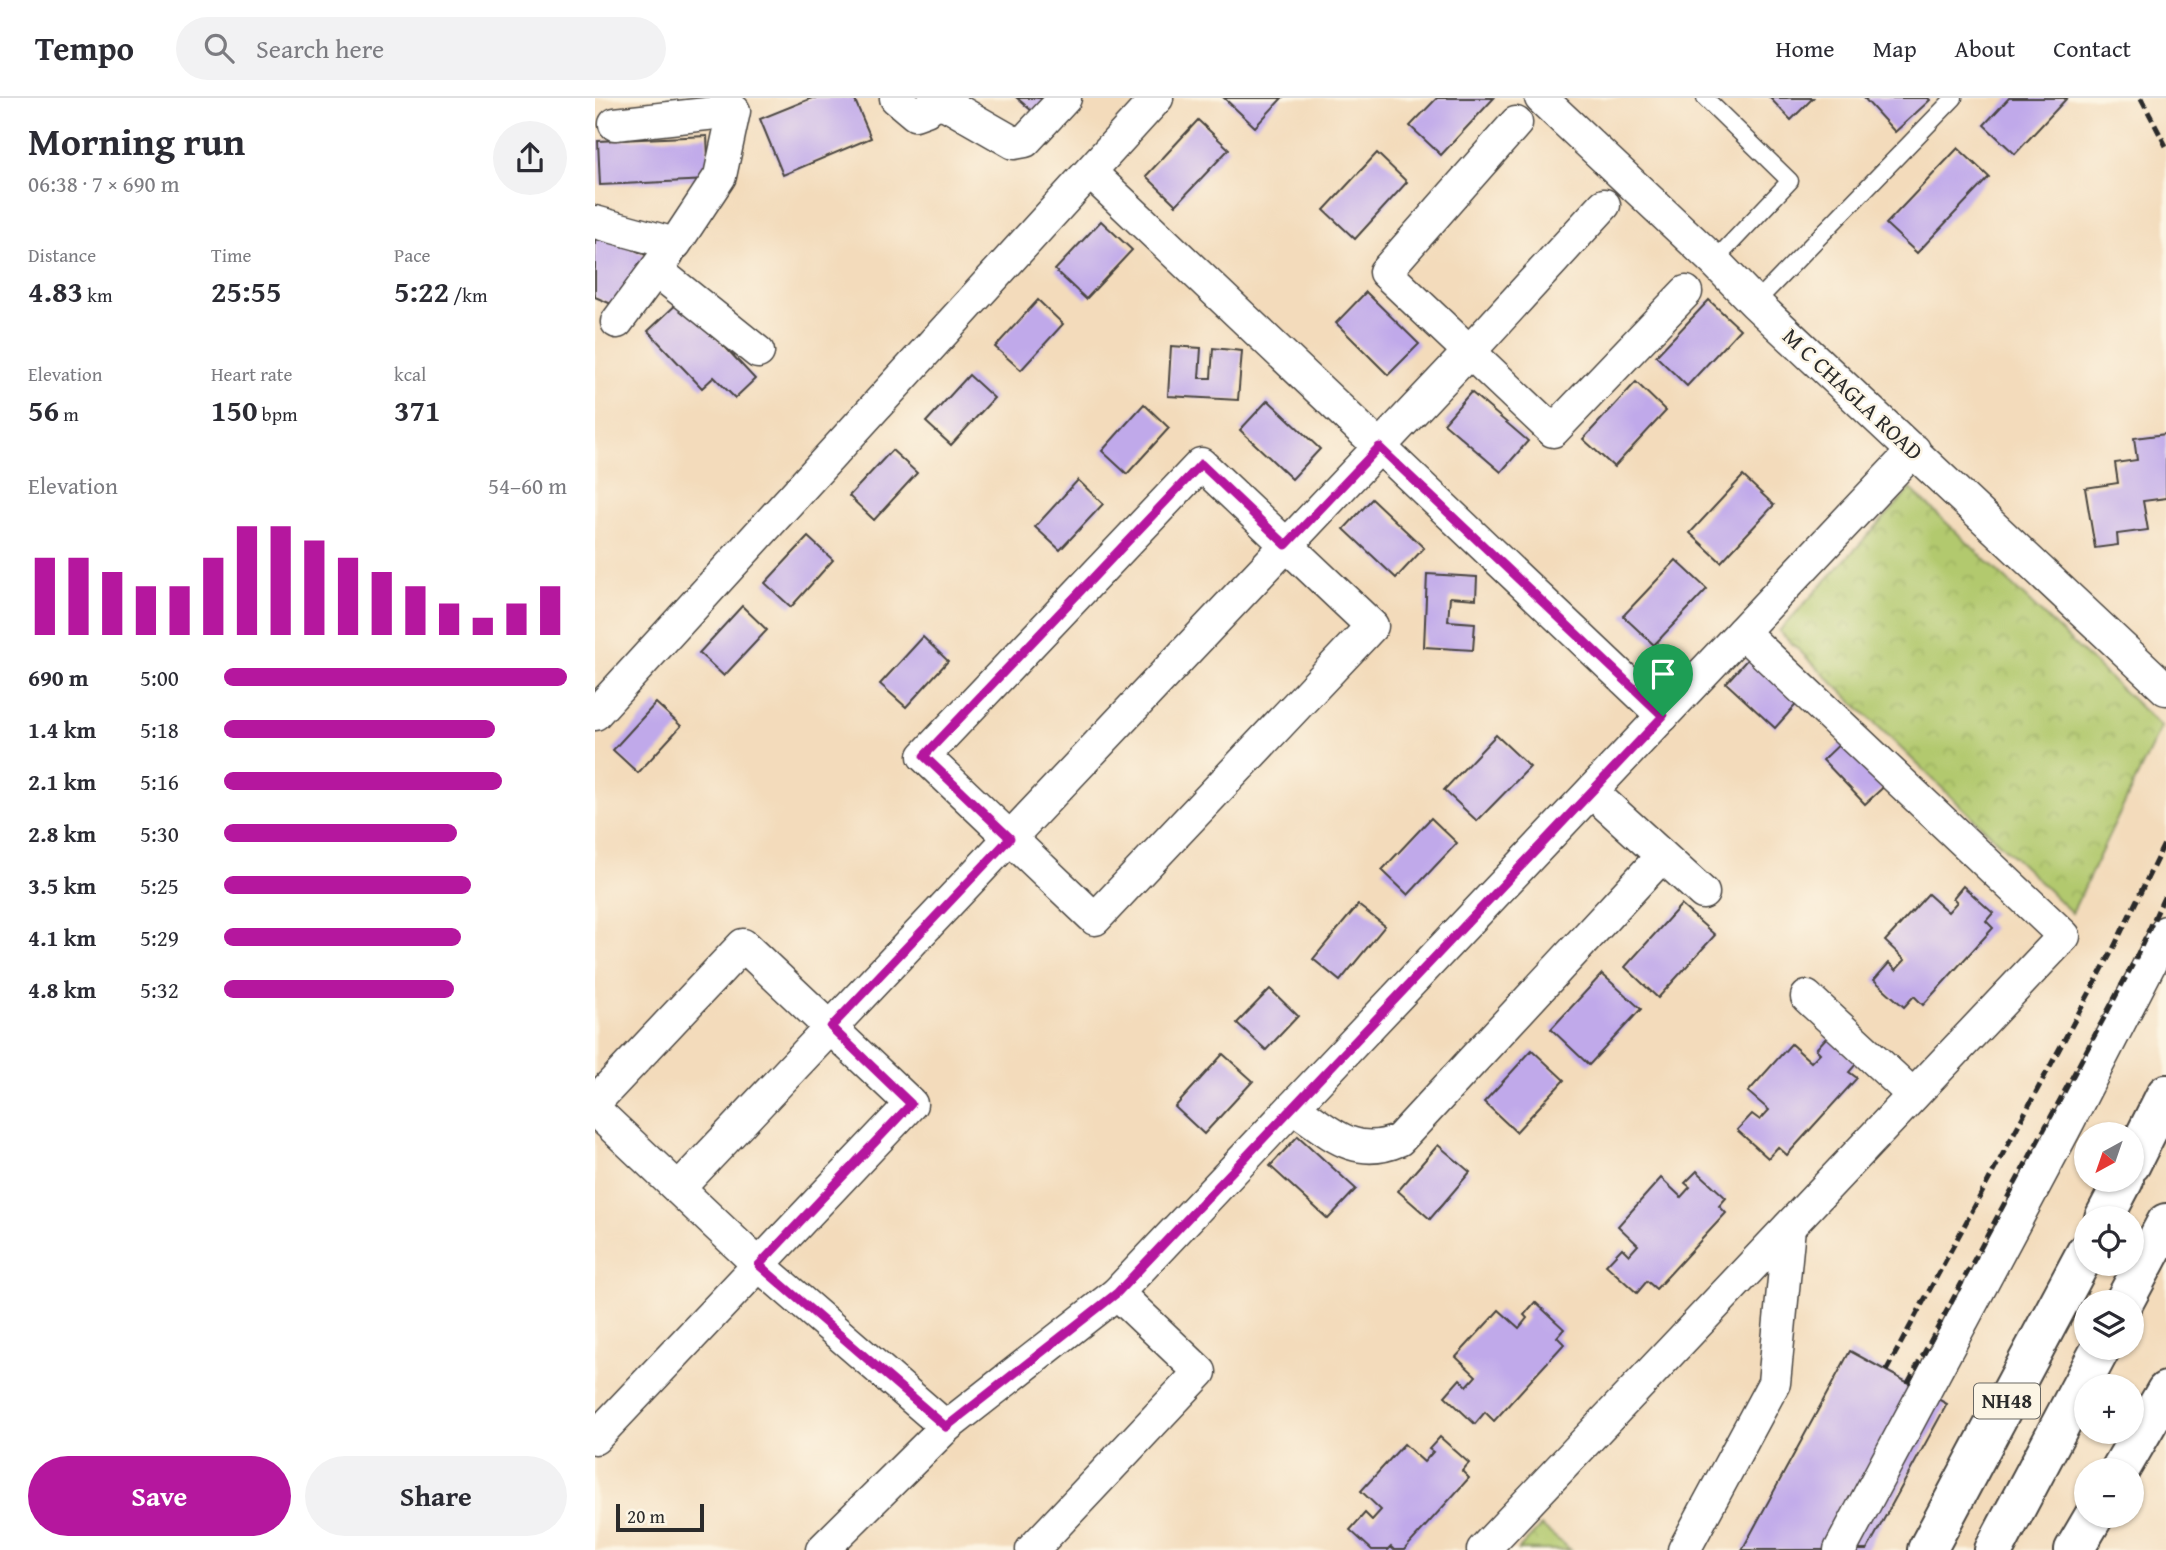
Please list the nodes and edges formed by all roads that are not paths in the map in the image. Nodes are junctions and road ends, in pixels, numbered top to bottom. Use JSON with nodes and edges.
{"nodes":[{"id":1,"x":896,"y":98,"type":"edge"},
{"id":2,"x":1065,"y":98,"type":"edge"},
{"id":3,"x":1157,"y":98,"type":"edge"},
{"id":4,"x":1541,"y":98,"type":"edge"},
{"id":5,"x":1705,"y":98,"type":"edge"},
{"id":6,"x":1953,"y":98,"type":"edge"},
{"id":7,"x":745,"y":105,"type":"edge"},
{"id":8,"x":615,"y":124,"type":"dead end"},
{"id":9,"x":1516,"y":124,"type":"dead end"},
{"id":10,"x":1090,"y":172,"type":"junction"},
{"id":11,"x":1604,"y":205,"type":"dead end"},
{"id":12,"x":595,"y":222,"type":"edge"},
{"id":13,"x":675,"y":244,"type":"junction"},
{"id":14,"x":1714,"y":261,"type":"junction"},
{"id":15,"x":656,"y":270,"type":"junction"},
{"id":16,"x":1686,"y":292,"type":"dead end"},
{"id":17,"x":1755,"y":303,"type":"junction"},
{"id":18,"x":617,"y":322,"type":"dead end"},
{"id":19,"x":758,"y":352,"type":"dead end"},
{"id":20,"x":1469,"y":352,"type":"junction"},
{"id":21,"x":1379,"y":447,"type":"junction"},
{"id":22,"x":1914,"y":450,"type":"junction"},
{"id":23,"x":1286,"y":545,"type":"junction"},
{"id":24,"x":1742,"y":632,"type":"junction"},
{"id":25,"x":2166,"y":689,"type":"edge"},
{"id":26,"x":595,"y":715,"type":"edge"},
{"id":27,"x":1663,"y":716,"type":"junction"},
{"id":28,"x":1592,"y":792,"type":"junction"},
{"id":29,"x":1010,"y":838,"type":"junction"},
{"id":30,"x":1662,"y":856,"type":"junction"},
{"id":31,"x":1703,"y":893,"type":"dead end"},
{"id":32,"x":2166,"y":932,"type":"edge"},
{"id":33,"x":1807,"y":997,"type":"dead end"},
{"id":34,"x":831,"y":1027,"type":"junction"},
{"id":35,"x":2166,"y":1094,"type":"edge"},
{"id":36,"x":1913,"y":1095,"type":"junction"},
{"id":37,"x":595,"y":1102,"type":"edge"},
{"id":38,"x":1293,"y":1107,"type":"junction"},
{"id":39,"x":595,"y":1110,"type":"edge"},
{"id":40,"x":2144,"y":1138,"type":"edge"},
{"id":41,"x":678,"y":1188,"type":"junction"},
{"id":42,"x":2166,"y":1223,"type":"edge"},
{"id":43,"x":1789,"y":1227,"type":"junction"},
{"id":44,"x":759,"y":1265,"type":"junction"},
{"id":45,"x":2074,"y":1274,"type":"edge"},
{"id":46,"x":2131,"y":1290,"type":"edge"},
{"id":47,"x":1117,"y":1293,"type":"junction"},
{"id":48,"x":2095,"y":1360,"type":"edge"},
{"id":49,"x":2166,"y":1391,"type":"edge"},
{"id":50,"x":946,"y":1427,"type":"junction"},
{"id":51,"x":595,"y":1438,"type":"edge"},
{"id":52,"x":2127,"y":1458,"type":"edge"},
{"id":53,"x":2087,"y":1528,"type":"edge"},
{"id":54,"x":822,"y":1550,"type":"edge"},
{"id":55,"x":1032,"y":1550,"type":"edge"},
{"id":56,"x":1483,"y":1550,"type":"edge"},
{"id":57,"x":1684,"y":1550,"type":"edge"},
{"id":58,"x":1840,"y":1550,"type":"edge"},
{"id":59,"x":1927,"y":1550,"type":"edge"},
{"id":60,"x":1994,"y":1550,"type":"edge"},
{"id":61,"x":2074,"y":1550,"type":"edge"}],
"edges":[{"from":1,"to":2,"type":"street"},
{"from":3,"to":10,"type":"street"},
{"from":4,"to":14,"type":"street","name":"M C CHAGLA ROAD"},
{"from":5,"to":14,"type":"lane"},
{"from":6,"to":17,"type":"lane"},
{"from":7,"to":8,"type":"street"},
{"from":7,"to":13,"type":"street"},
{"from":9,"to":20,"type":"street"},
{"from":10,"to":21,"type":"street"},
{"from":10,"to":26,"type":"street"},
{"from":11,"to":20,"type":"street"},
{"from":12,"to":13,"type":"street"},
{"from":13,"to":15,"type":"street"},
{"from":14,"to":17,"type":"street","name":"M C CHAGLA ROAD"},
{"from":15,"to":18,"type":"street"},
{"from":15,"to":19,"type":"street"},
{"from":16,"to":20,"type":"street"},
{"from":17,"to":22,"type":"street","name":"M C CHAGLA ROAD"},
{"from":20,"to":21,"type":"street"},
{"from":21,"to":23,"type":"street"},
{"from":21,"to":27,"type":"street"},
{"from":22,"to":24,"type":"street"},
{"from":22,"to":25,"type":"street","name":"M C CHAGLA ROAD"},
{"from":23,"to":29,"type":"street"},
{"from":23,"to":29,"type":"street"},
{"from":23,"to":29,"type":"street"},
{"from":24,"to":27,"type":"street"},
{"from":24,"to":36,"type":"street"},
{"from":27,"to":28,"type":"street"},
{"from":28,"to":30,"type":"street"},
{"from":28,"to":38,"type":"street"},
{"from":29,"to":34,"type":"street"},
{"from":30,"to":31,"type":"street"},
{"from":30,"to":38,"type":"street"},
{"from":32,"to":58,"type":"street"},
{"from":33,"to":36,"type":"street"},
{"from":34,"to":37,"type":"street"},
{"from":34,"to":41,"type":"street"},
{"from":34,"to":44,"type":"street"},
{"from":35,"to":40,"type":"main road"},
{"from":36,"to":43,"type":"street"},
{"from":38,"to":47,"type":"street"},
{"from":39,"to":41,"type":"street"},
{"from":41,"to":44,"type":"street"},
{"from":42,"to":46,"type":"main road"},
{"from":43,"to":56,"type":"street"},
{"from":43,"to":57,"type":"street"},
{"from":44,"to":50,"type":"street"},
{"from":44,"to":51,"type":"street"},
{"from":45,"to":59,"type":"main road","number":"NH48"},
{"from":47,"to":50,"type":"street"},
{"from":47,"to":55,"type":"street"},
{"from":48,"to":60,"type":"main road","number":"NH48"},
{"from":49,"to":52,"type":"main road"},
{"from":50,"to":54,"type":"street"},
{"from":53,"to":61,"type":"main road"}]}
